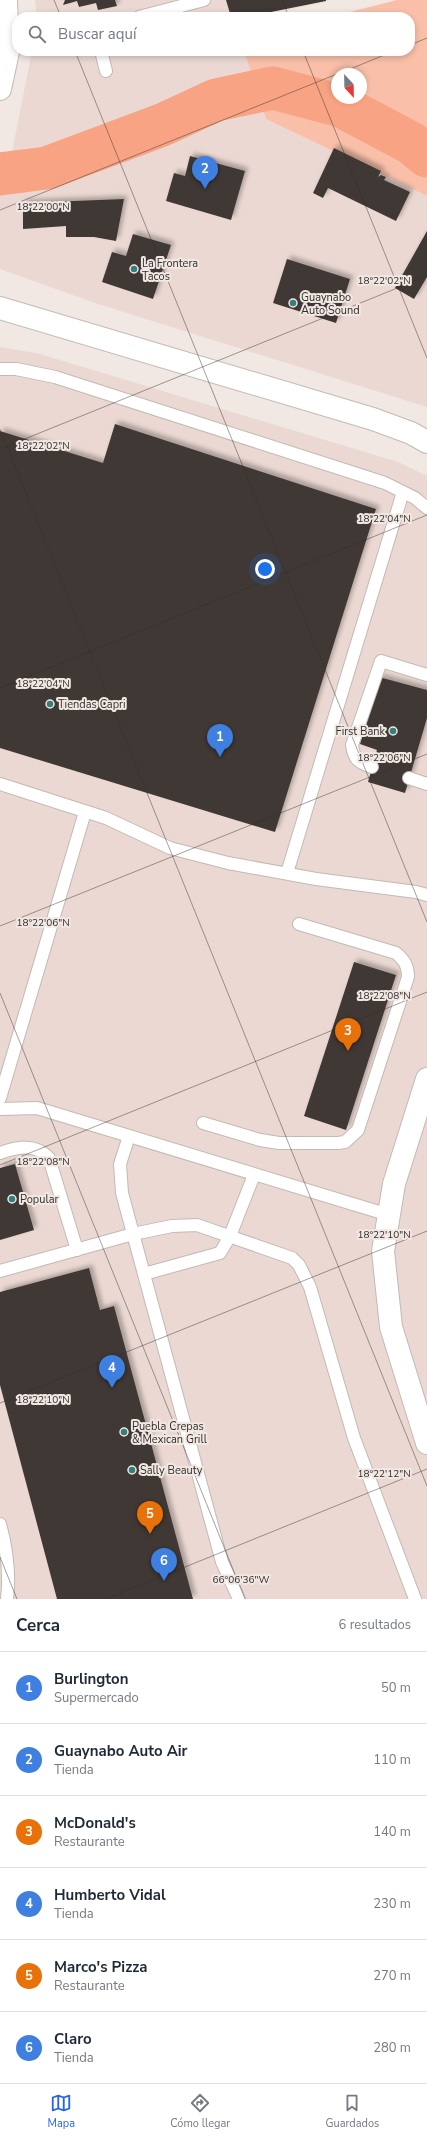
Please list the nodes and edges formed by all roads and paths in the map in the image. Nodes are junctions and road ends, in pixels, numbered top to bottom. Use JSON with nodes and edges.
{"nodes":[{"id":1,"x":6,"y":0,"type":"edge"},
{"id":2,"x":204,"y":0,"type":"edge"},
{"id":3,"x":158,"y":12,"type":"edge"},
{"id":4,"x":12,"y":51,"type":"edge"},
{"id":5,"x":102,"y":56,"type":"edge"},
{"id":6,"x":106,"y":71,"type":"dead end"},
{"id":7,"x":0,"y":89,"type":"edge"},
{"id":8,"x":5,"y":312,"type":"edge"},
{"id":9,"x":0,"y":369,"type":"edge"},
{"id":10,"x":427,"y":442,"type":"edge"},
{"id":11,"x":403,"y":492,"type":"junction"},
{"id":12,"x":427,"y":508,"type":"edge"},
{"id":13,"x":427,"y":675,"type":"edge"},
{"id":14,"x":372,"y":767,"type":"dead end"},
{"id":15,"x":409,"y":778,"type":"dead end"},
{"id":16,"x":0,"y":784,"type":"edge"},
{"id":17,"x":427,"y":784,"type":"edge"},
{"id":18,"x":85,"y":812,"type":"junction"},
{"id":19,"x":287,"y":873,"type":"junction"},
{"id":20,"x":427,"y":895,"type":"edge"},
{"id":21,"x":299,"y":924,"type":"dead end"},
{"id":22,"x":427,"y":1079,"type":"edge"},
{"id":23,"x":0,"y":1098,"type":"edge"},
{"id":24,"x":0,"y":1109,"type":"edge"},
{"id":25,"x":203,"y":1123,"type":"dead end"},
{"id":26,"x":129,"y":1136,"type":"junction"},
{"id":27,"x":0,"y":1153,"type":"edge"},
{"id":28,"x":254,"y":1175,"type":"junction"},
{"id":29,"x":389,"y":1215,"type":"junction"},
{"id":30,"x":133,"y":1234,"type":"junction"},
{"id":31,"x":230,"y":1236,"type":"junction"},
{"id":32,"x":77,"y":1250,"type":"junction"},
{"id":33,"x":0,"y":1271,"type":"edge"},
{"id":34,"x":144,"y":1274,"type":"junction"},
{"id":35,"x":427,"y":1443,"type":"edge"},
{"id":36,"x":0,"y":1524,"type":"edge"},
{"id":37,"x":7,"y":1599,"type":"edge"},
{"id":38,"x":240,"y":1599,"type":"edge"},
{"id":39,"x":415,"y":1599,"type":"edge"}],
"edges":[{"from":1,"to":4,"type":"street"},
{"from":2,"to":3,"type":"lane"},
{"from":4,"to":7,"type":"street"},
{"from":5,"to":6,"type":"lane"},
{"from":8,"to":10,"type":"street"},
{"from":9,"to":11,"type":"lane"},
{"from":11,"to":12,"type":"lane"},
{"from":11,"to":19,"type":"lane"},
{"from":13,"to":14,"type":"lane"},
{"from":15,"to":17,"type":"lane"},
{"from":16,"to":18,"type":"lane"},
{"from":18,"to":19,"type":"lane"},
{"from":18,"to":23,"type":"lane"},
{"from":19,"to":20,"type":"lane"},
{"from":21,"to":25,"type":"lane"},
{"from":22,"to":29,"type":"street"},
{"from":24,"to":26,"type":"lane"},
{"from":26,"to":28,"type":"lane"},
{"from":26,"to":30,"type":"lane"},
{"from":27,"to":32,"type":"lane"},
{"from":28,"to":29,"type":"lane"},
{"from":28,"to":31,"type":"lane"},
{"from":29,"to":35,"type":"street"},
{"from":30,"to":31,"type":"lane"},
{"from":30,"to":32,"type":"lane"},
{"from":30,"to":34,"type":"lane"},
{"from":31,"to":34,"type":"lane"},
{"from":31,"to":39,"type":"lane"},
{"from":32,"to":33,"type":"lane"},
{"from":34,"to":38,"type":"lane"},
{"from":36,"to":37,"type":"lane"}]}
